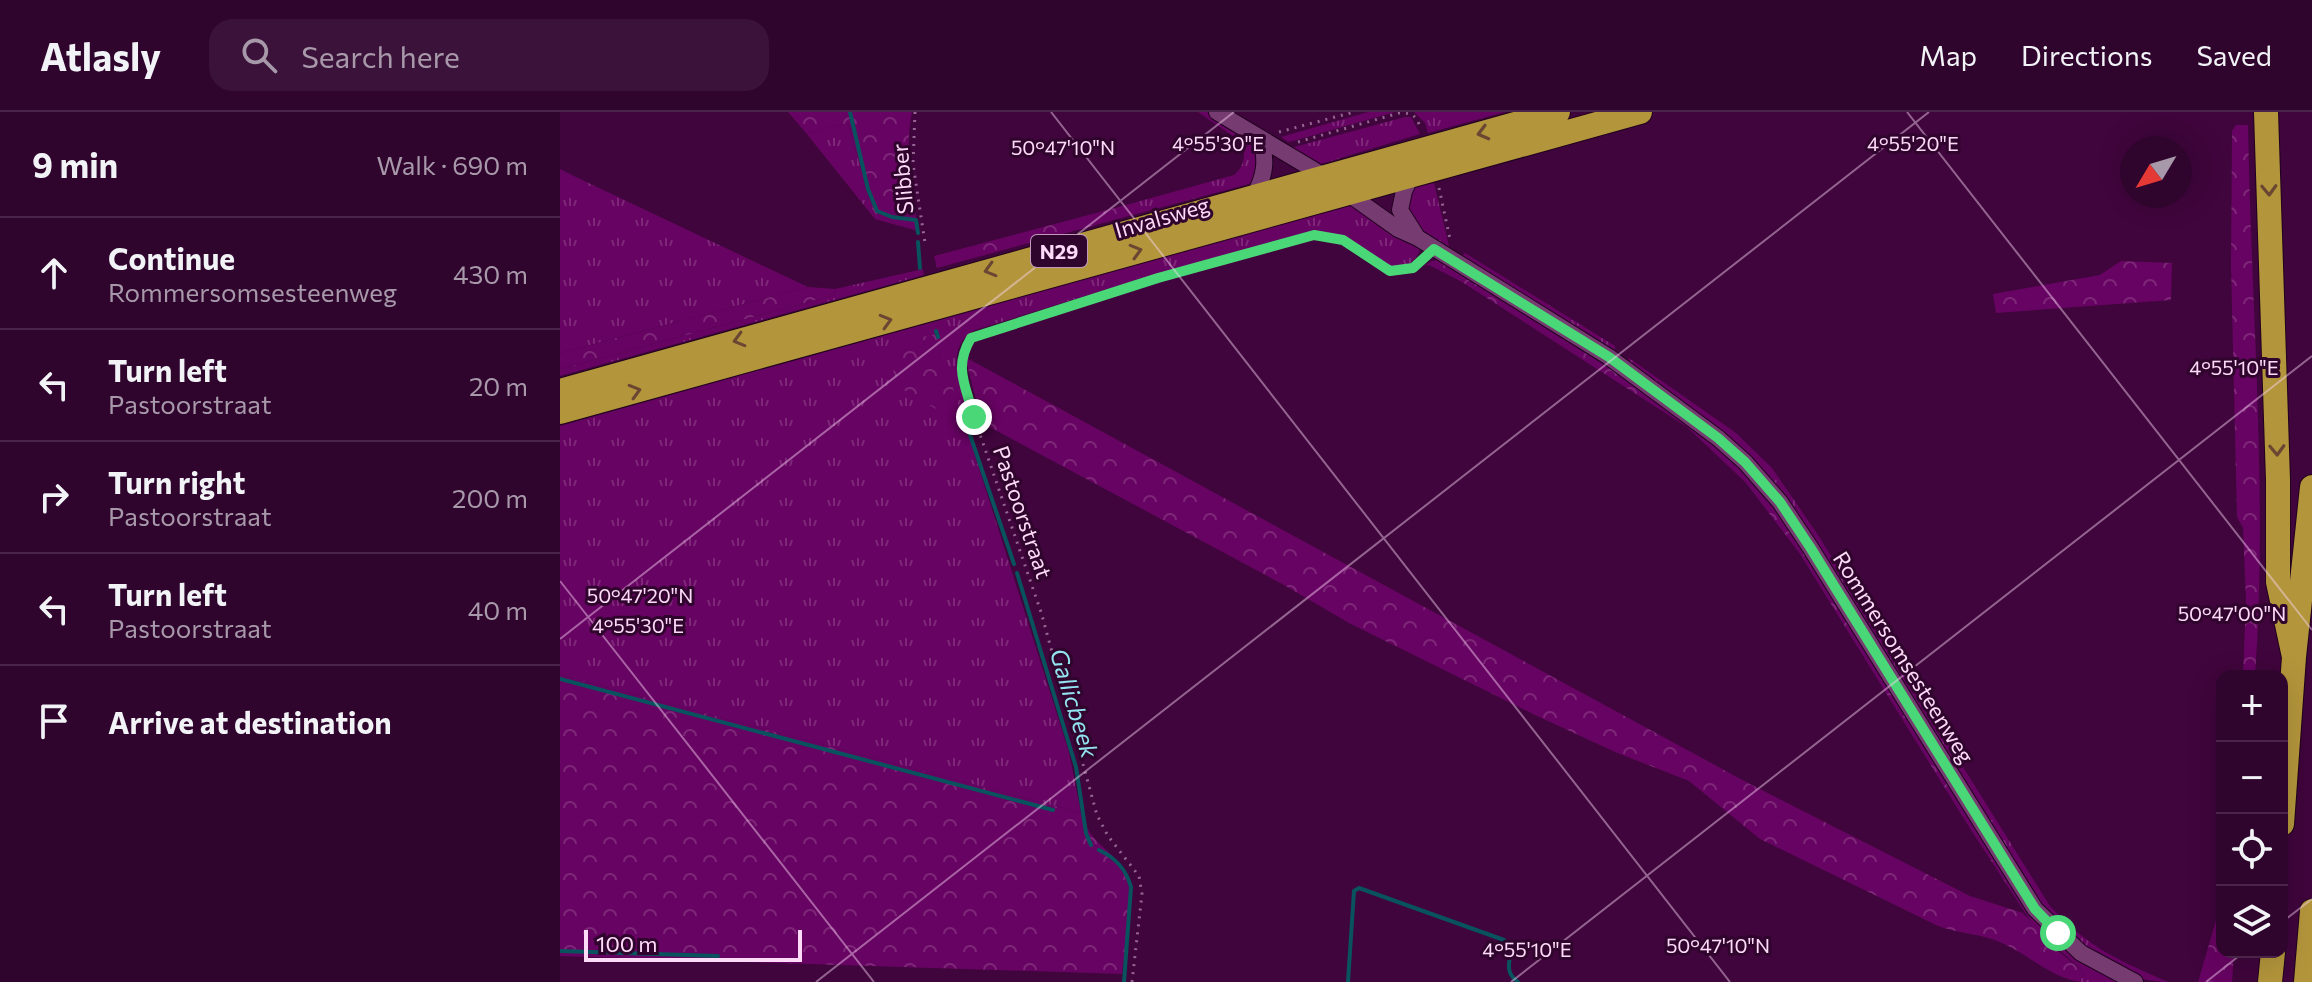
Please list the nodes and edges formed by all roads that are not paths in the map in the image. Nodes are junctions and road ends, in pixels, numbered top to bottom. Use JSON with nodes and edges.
{"nodes":[{"id":1,"x":1217,"y":112,"type":"edge"},
{"id":2,"x":1558,"y":112,"type":"edge"},
{"id":3,"x":1640,"y":112,"type":"edge"},
{"id":4,"x":2266,"y":112,"type":"edge"},
{"id":5,"x":1266,"y":137,"type":"junction"},
{"id":6,"x":1412,"y":174,"type":"junction"},
{"id":7,"x":1324,"y":176,"type":"junction"},
{"id":8,"x":1346,"y":192,"type":"junction"},
{"id":9,"x":1254,"y":196,"type":"junction"},
{"id":10,"x":1418,"y":238,"type":"junction"},
{"id":11,"x":560,"y":391,"type":"edge"},
{"id":12,"x":560,"y":412,"type":"edge"},
{"id":13,"x":2312,"y":487,"type":"edge"},
{"id":14,"x":2294,"y":657,"type":"junction"},
{"id":15,"x":2283,"y":814,"type":"edge"},
{"id":16,"x":2312,"y":911,"type":"edge"},
{"id":17,"x":2272,"y":958,"type":"edge"},
{"id":18,"x":2312,"y":976,"type":"edge"},
{"id":19,"x":2134,"y":982,"type":"edge"},
{"id":20,"x":2270,"y":982,"type":"edge"},
{"id":21,"x":2308,"y":982,"type":"edge"}],
"edges":[{"from":1,"to":5,"type":"street"},
{"from":2,"to":7,"type":"highway","name":"Invalsweg","number":"N29","one_way":true},
{"from":3,"to":6,"type":"highway","name":"Invalsweg","number":"N29"},
{"from":4,"to":14,"type":"highway","one_way":true},
{"from":5,"to":7,"type":"street"},
{"from":5,"to":9,"type":"street"},
{"from":6,"to":8,"type":"highway","name":"Invalsweg","number":"N29"},
{"from":6,"to":10,"type":"street","name":"Rommersomsesteenweg"},
{"from":7,"to":9,"type":"highway","name":"Invalsweg","number":"N29"},
{"from":8,"to":10,"type":"street","name":"Rommersomsesteenweg"},
{"from":12,"to":8,"type":"highway","name":"Invalsweg","number":"N29","one_way":true},
{"from":9,"to":11,"type":"highway","name":"Invalsweg","number":"N29","one_way":true},
{"from":10,"to":19,"type":"street","name":"Rommersomsesteenweg"},
{"from":13,"to":14,"type":"highway"},
{"from":14,"to":15,"type":"highway"},
{"from":16,"to":21,"type":"highway"},
{"from":17,"to":20,"type":"highway"},
{"from":18,"to":21,"type":"highway"}]}
